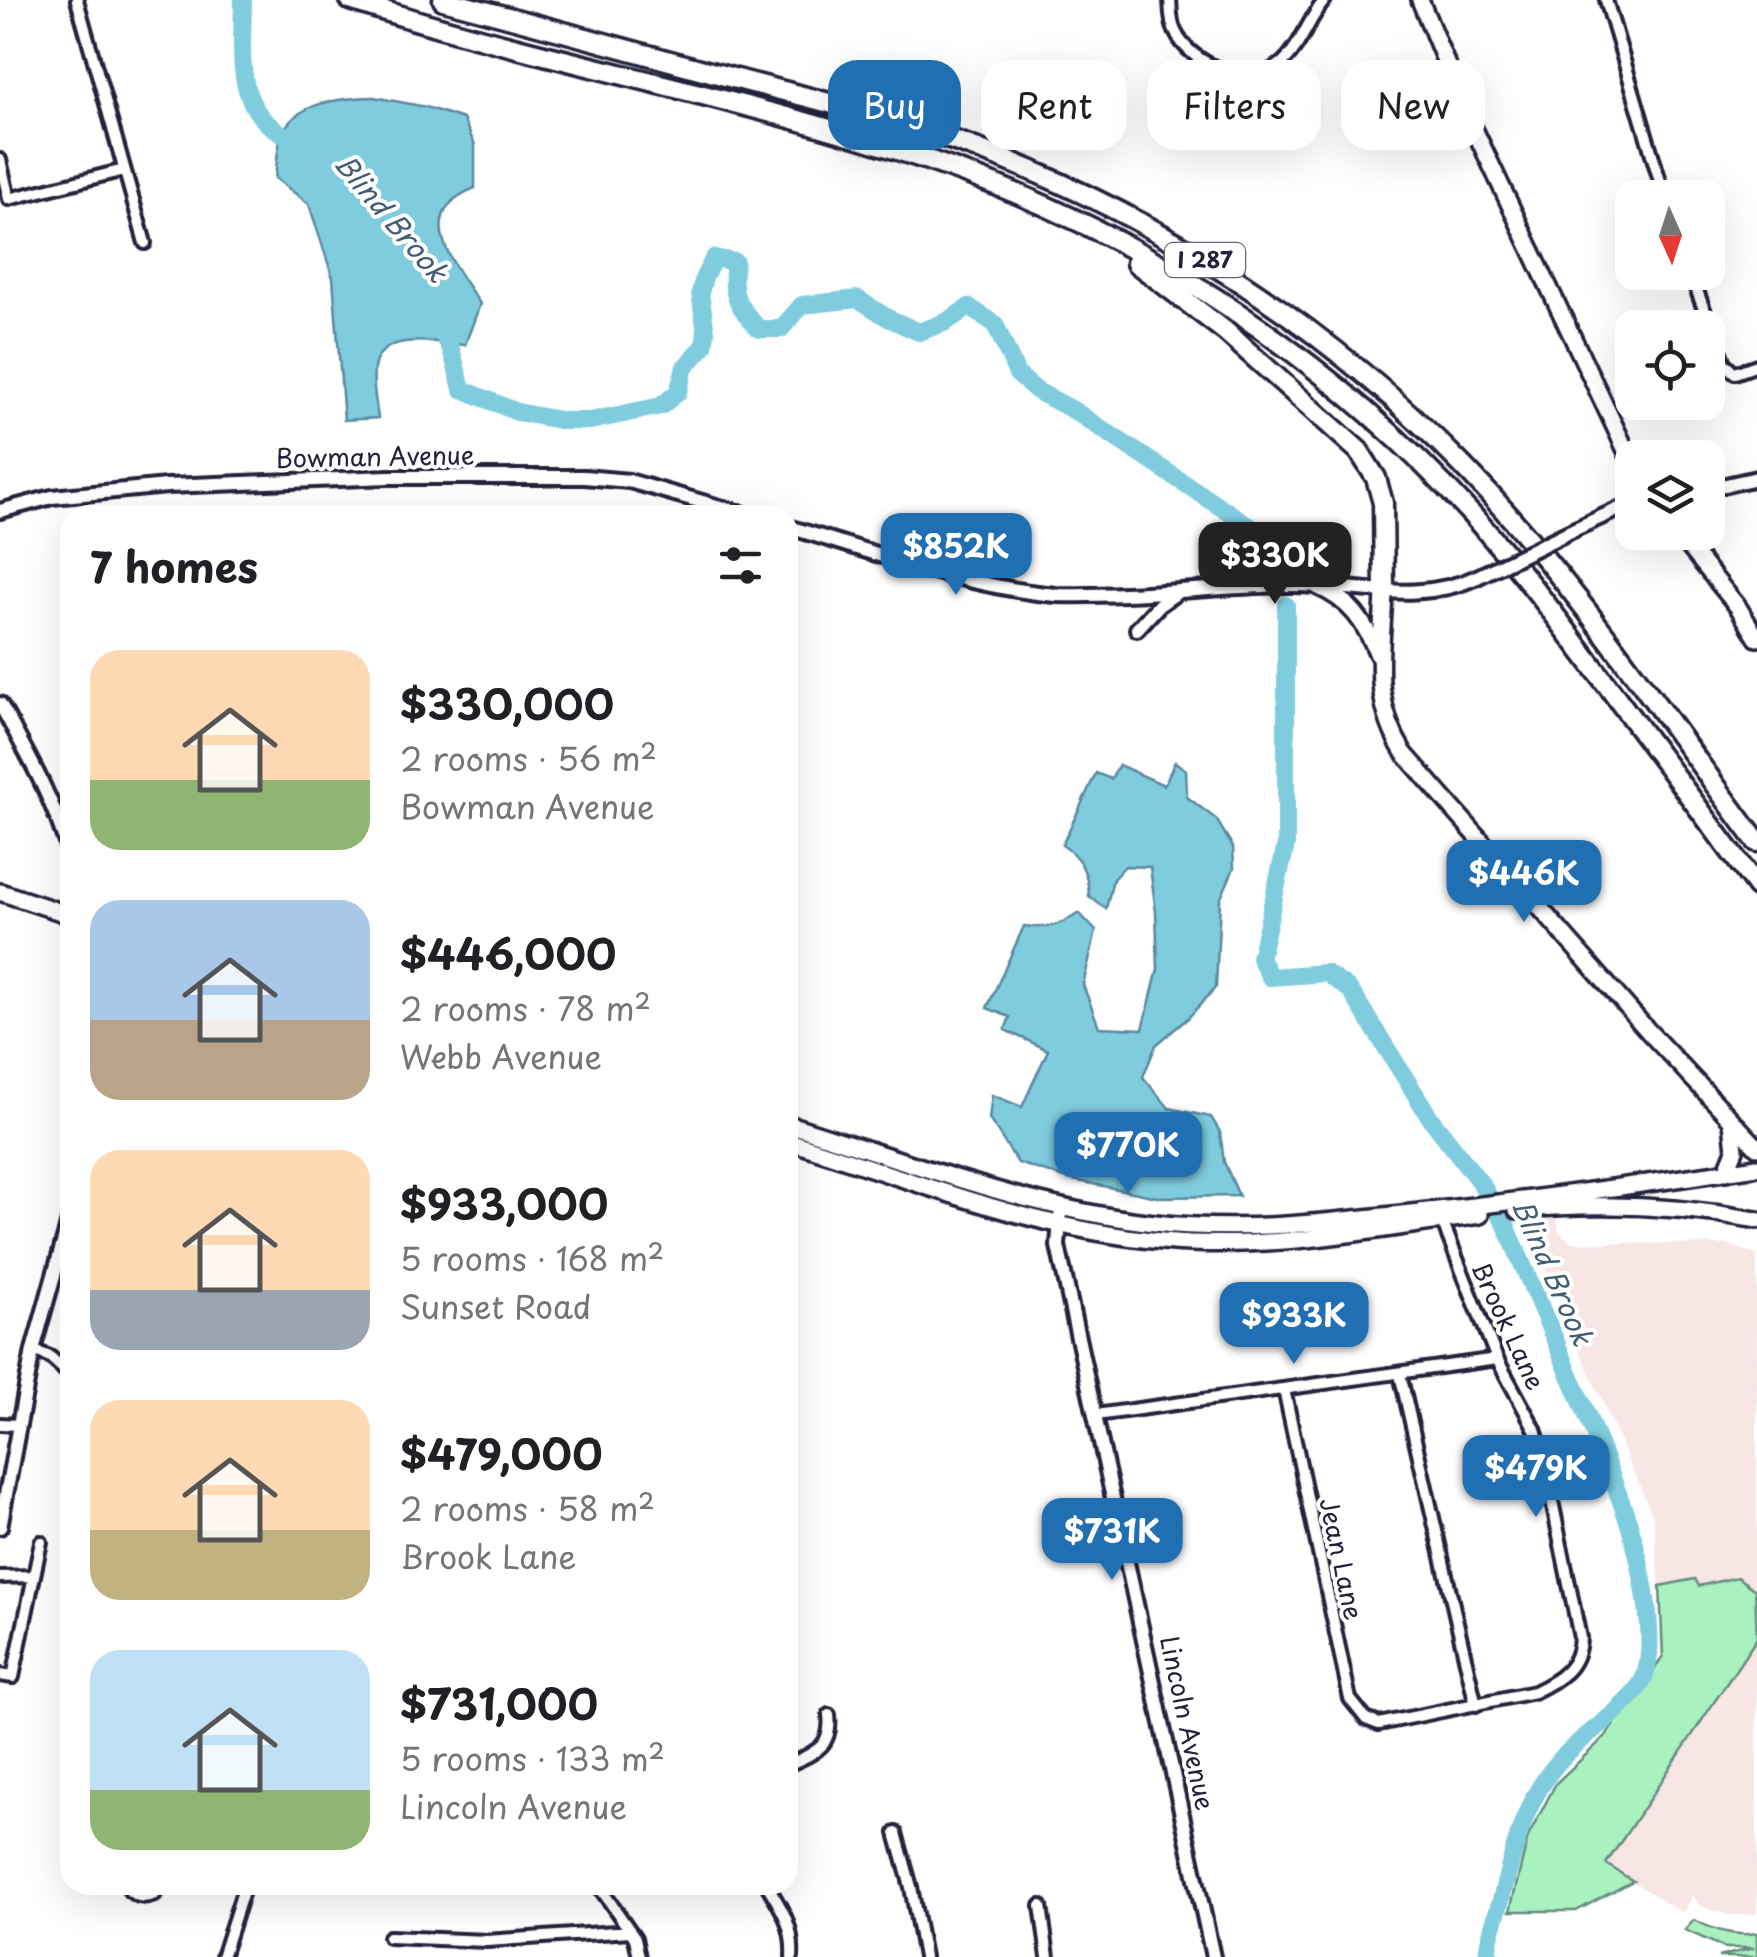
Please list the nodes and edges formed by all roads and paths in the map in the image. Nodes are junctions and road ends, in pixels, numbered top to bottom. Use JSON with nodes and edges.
{"nodes":[{"id":1,"x":77,"y":0,"type":"edge"},
{"id":2,"x":350,"y":0,"type":"edge"},
{"id":3,"x":443,"y":0,"type":"edge"},
{"id":4,"x":1170,"y":0,"type":"edge"},
{"id":5,"x":1325,"y":0,"type":"edge"},
{"id":6,"x":1420,"y":0,"type":"edge"},
{"id":7,"x":1606,"y":0,"type":"edge"},
{"id":8,"x":0,"y":160,"type":"edge"},
{"id":9,"x":124,"y":170,"type":"junction"},
{"id":10,"x":1660,"y":180,"type":"edge"},
{"id":11,"x":1084,"y":224,"type":"junction"},
{"id":12,"x":144,"y":243,"type":"dead end"},
{"id":13,"x":1697,"y":290,"type":"edge"},
{"id":14,"x":1757,"y":365,"type":"edge"},
{"id":15,"x":1621,"y":440,"type":"edge"},
{"id":16,"x":1757,"y":478,"type":"edge"},
{"id":17,"x":1725,"y":485,"type":"edge"},
{"id":18,"x":713,"y":505,"type":"edge"},
{"id":19,"x":1615,"y":510,"type":"edge"},
{"id":20,"x":0,"y":511,"type":"edge"},
{"id":21,"x":798,"y":529,"type":"edge"},
{"id":22,"x":1692,"y":550,"type":"edge"},
{"id":23,"x":1316,"y":586,"type":"junction"},
{"id":24,"x":1180,"y":590,"type":"junction"},
{"id":25,"x":1384,"y":592,"type":"junction"},
{"id":26,"x":1137,"y":629,"type":"dead end"},
{"id":27,"x":1757,"y":638,"type":"edge"},
{"id":28,"x":1379,"y":659,"type":"junction"},
{"id":29,"x":0,"y":704,"type":"edge"},
{"id":30,"x":60,"y":823,"type":"edge"},
{"id":31,"x":1757,"y":842,"type":"edge"},
{"id":32,"x":0,"y":882,"type":"edge"},
{"id":33,"x":1757,"y":887,"type":"edge"},
{"id":34,"x":0,"y":892,"type":"edge"},
{"id":35,"x":60,"y":901,"type":"edge"},
{"id":36,"x":60,"y":912,"type":"edge"},
{"id":37,"x":1732,"y":1122,"type":"junction"},
{"id":38,"x":798,"y":1127,"type":"edge"},
{"id":39,"x":798,"y":1144,"type":"edge"},
{"id":40,"x":1757,"y":1147,"type":"edge"},
{"id":41,"x":1757,"y":1167,"type":"edge"},
{"id":42,"x":1726,"y":1172,"type":"junction"},
{"id":43,"x":1060,"y":1206,"type":"junction"},
{"id":44,"x":1515,"y":1206,"type":"junction"},
{"id":45,"x":1440,"y":1215,"type":"junction"},
{"id":46,"x":1757,"y":1220,"type":"edge"},
{"id":47,"x":1059,"y":1224,"type":"junction"},
{"id":48,"x":60,"y":1256,"type":"edge"},
{"id":49,"x":33,"y":1350,"type":"junction"},
{"id":50,"x":1496,"y":1359,"type":"junction"},
{"id":51,"x":60,"y":1366,"type":"edge"},
{"id":52,"x":1400,"y":1374,"type":"junction"},
{"id":53,"x":1284,"y":1389,"type":"junction"},
{"id":54,"x":1096,"y":1415,"type":"junction"},
{"id":55,"x":0,"y":1424,"type":"edge"},
{"id":56,"x":18,"y":1425,"type":"junction"},
{"id":57,"x":0,"y":1528,"type":"edge"},
{"id":58,"x":41,"y":1542,"type":"dead end"},
{"id":59,"x":0,"y":1576,"type":"edge"},
{"id":60,"x":33,"y":1576,"type":"junction"},
{"id":61,"x":0,"y":1675,"type":"edge"},
{"id":62,"x":1476,"y":1705,"type":"junction"},
{"id":63,"x":829,"y":1716,"type":"dead end"},
{"id":64,"x":1379,"y":1724,"type":"joint"},
{"id":65,"x":798,"y":1761,"type":"edge"},
{"id":66,"x":896,"y":1833,"type":"dead end"},
{"id":67,"x":241,"y":1895,"type":"edge"},
{"id":68,"x":605,"y":1895,"type":"edge"},
{"id":69,"x":773,"y":1895,"type":"edge"},
{"id":70,"x":1040,"y":1906,"type":"dead end"},
{"id":71,"x":630,"y":1931,"type":"junction"},
{"id":72,"x":389,"y":1937,"type":"dead end"},
{"id":73,"x":222,"y":1957,"type":"edge"},
{"id":74,"x":639,"y":1957,"type":"edge"},
{"id":75,"x":792,"y":1957,"type":"edge"},
{"id":76,"x":924,"y":1957,"type":"edge"},
{"id":77,"x":1048,"y":1957,"type":"edge"},
{"id":78,"x":1213,"y":1957,"type":"edge"}],
"edges":[{"from":1,"to":9,"type":"street"},
{"from":2,"to":11,"type":"highway","number":"I 287"},
{"from":3,"to":31,"type":"highway","number":"I 287"},
{"from":4,"to":5,"type":"street"},
{"from":6,"to":15,"type":"main road"},
{"from":7,"to":10,"type":"street"},
{"from":8,"to":9,"type":"street"},
{"from":9,"to":12,"type":"street"},
{"from":11,"to":25,"type":"highway"},
{"from":11,"to":33,"type":"highway","number":"I 287"},
{"from":13,"to":14,"type":"street"},
{"from":16,"to":17,"type":"street"},
{"from":18,"to":20,"type":"street","name":"Bowman Avenue"},
{"from":19,"to":25,"type":"street","bridge":true},
{"from":21,"to":24,"type":"street"},
{"from":22,"to":27,"type":"main road"},
{"from":23,"to":24,"type":"street"},
{"from":23,"to":25,"type":"street"},
{"from":23,"to":28,"type":"main road"},
{"from":24,"to":26,"type":"street"},
{"from":25,"to":28,"type":"main road"},
{"from":28,"to":37,"type":"main road"},
{"from":29,"to":30,"type":"street"},
{"from":32,"to":35,"type":"main road"},
{"from":34,"to":36,"type":"main road"},
{"from":37,"to":40,"type":"main road"},
{"from":37,"to":42,"type":"main road"},
{"from":38,"to":43,"type":"main road"},
{"from":39,"to":47,"type":"main road"},
{"from":41,"to":42,"type":"main road"},
{"from":42,"to":44,"type":"main road"},
{"from":43,"to":45,"type":"main road"},
{"from":43,"to":47,"type":"street","name":"Lincoln Avenue"},
{"from":44,"to":45,"type":"main road"},
{"from":44,"to":46,"type":"main road"},
{"from":45,"to":47,"type":"main road"},
{"from":45,"to":50,"type":"street","name":"Brook Lane"},
{"from":47,"to":54,"type":"street","name":"Lincoln Avenue"},
{"from":48,"to":49,"type":"street"},
{"from":49,"to":51,"type":"street"},
{"from":49,"to":56,"type":"street"},
{"from":50,"to":52,"type":"street"},
{"from":50,"to":62,"type":"street","name":"Brook Lane"},
{"from":52,"to":53,"type":"street"},
{"from":52,"to":62,"type":"street"},
{"from":53,"to":54,"type":"street"},
{"from":53,"to":64,"type":"street","name":"Jean Lane"},
{"from":54,"to":78,"type":"street","name":"Lincoln Avenue"},
{"from":55,"to":56,"type":"street"},
{"from":56,"to":57,"type":"street"},
{"from":58,"to":60,"type":"street"},
{"from":59,"to":60,"type":"street"},
{"from":60,"to":61,"type":"street"},
{"from":62,"to":64,"type":"street","name":"Brook Lane"},
{"from":63,"to":65,"type":"street"},
{"from":66,"to":76,"type":"street"},
{"from":67,"to":73,"type":"street"},
{"from":68,"to":71,"type":"street"},
{"from":69,"to":75,"type":"street"},
{"from":70,"to":77,"type":"street"},
{"from":71,"to":72,"type":"street"},
{"from":71,"to":74,"type":"street"}]}
